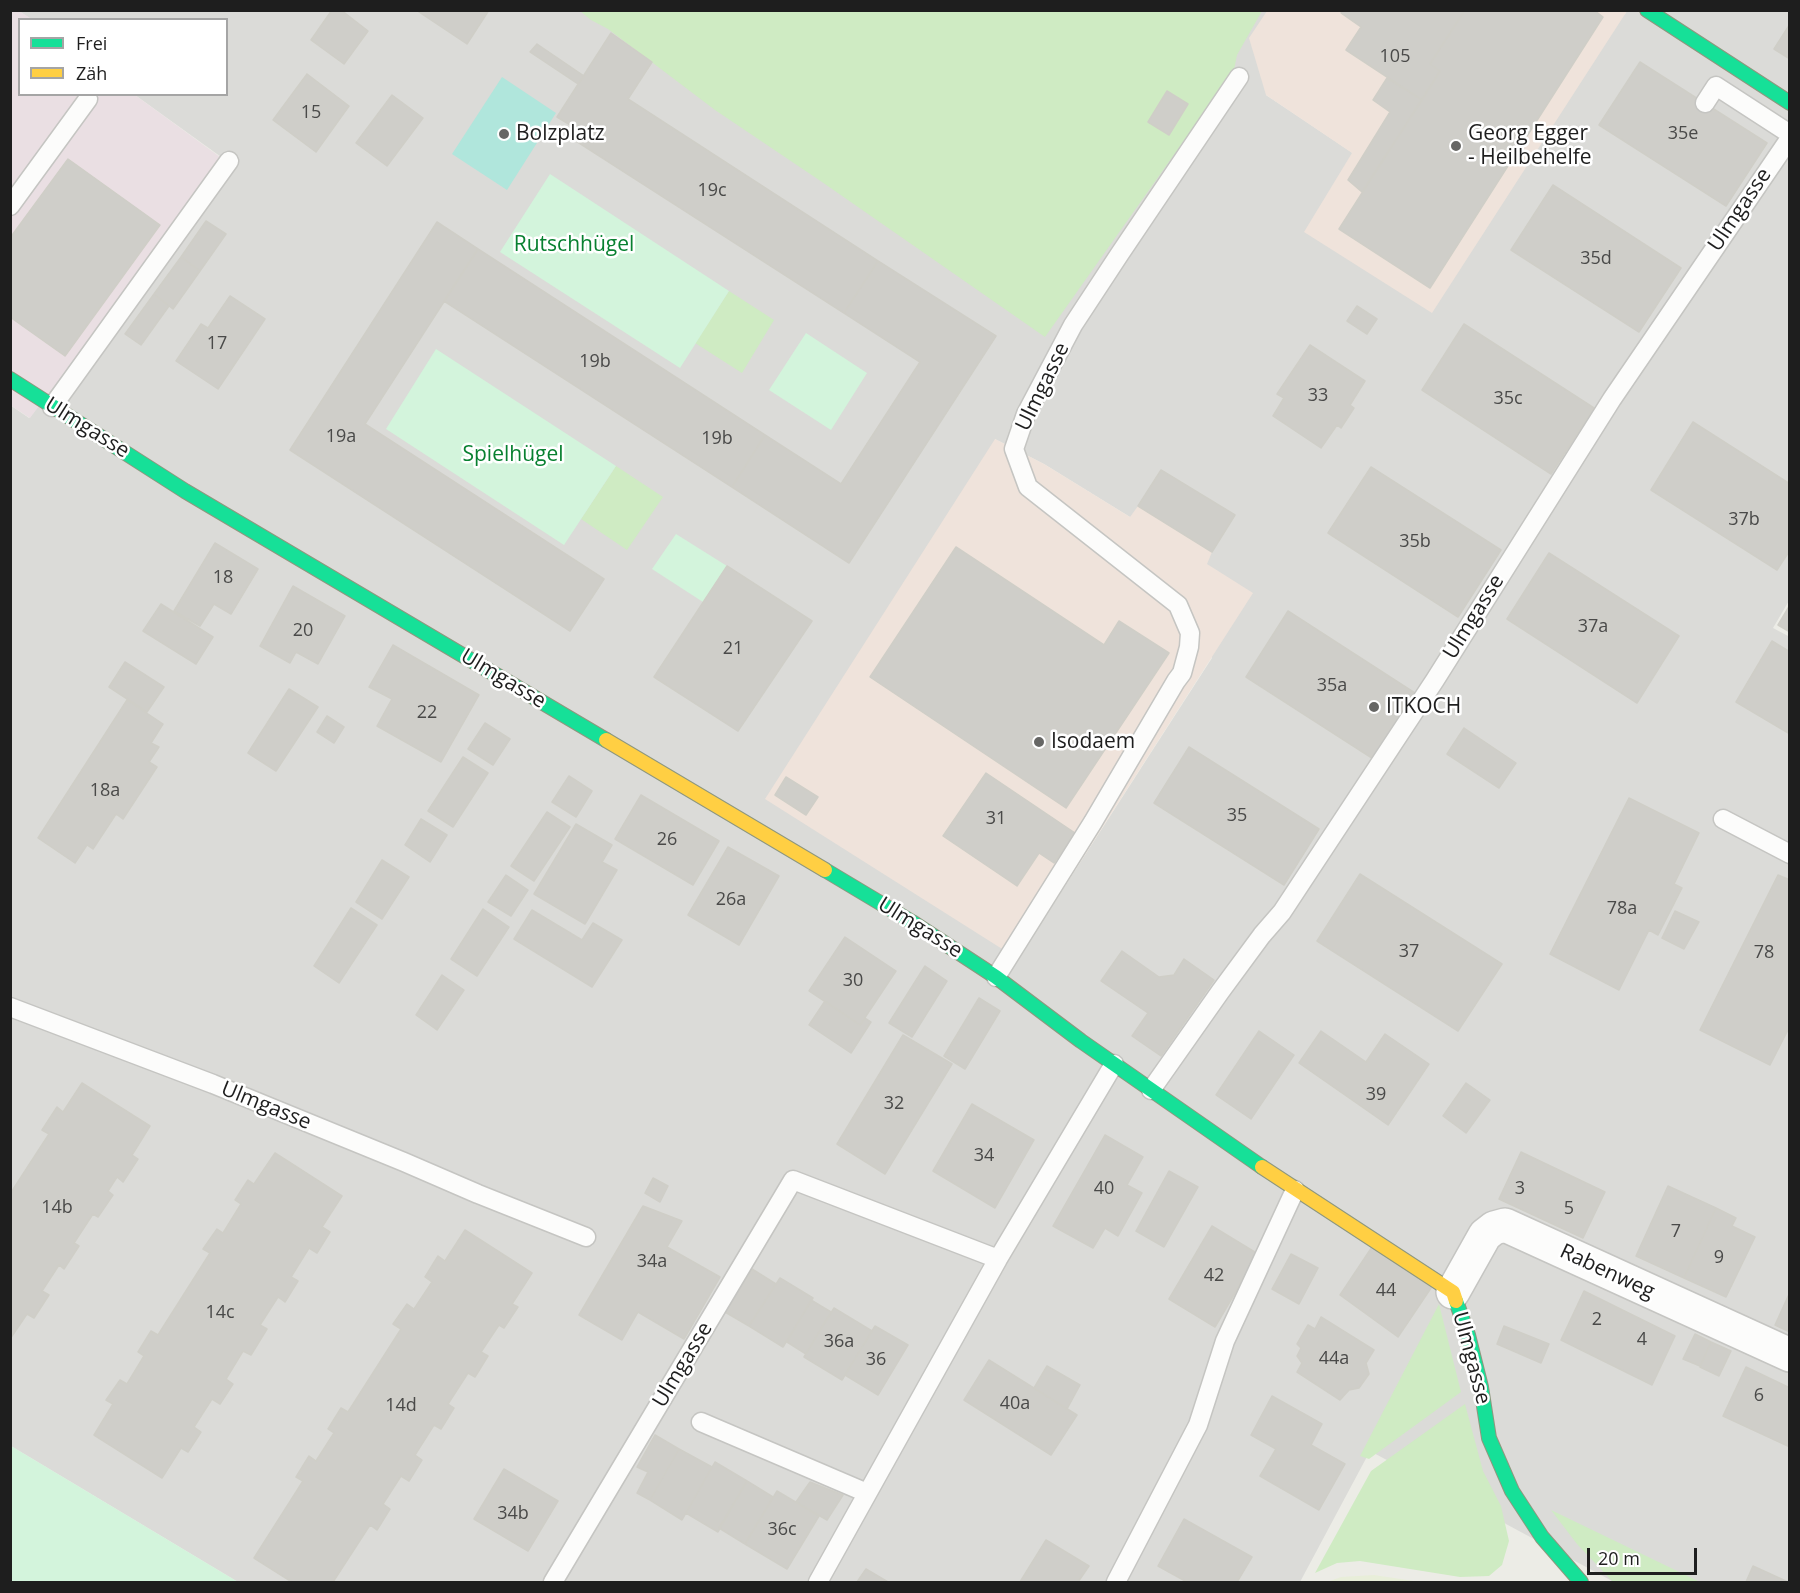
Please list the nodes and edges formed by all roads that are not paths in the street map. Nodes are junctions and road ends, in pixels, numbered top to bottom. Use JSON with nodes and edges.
{"nodes":[{"id":1,"x":1647,"y":10,"type":"edge"},
{"id":2,"x":1239,"y":77,"type":"dead end"},
{"id":3,"x":88,"y":99,"type":"dead end"},
{"id":4,"x":1790,"y":103,"type":"edge"},
{"id":5,"x":1705,"y":104,"type":"dead end"},
{"id":6,"x":1790,"y":136,"type":"edge"},
{"id":7,"x":229,"y":161,"type":"dead end"},
{"id":8,"x":10,"y":206,"type":"edge"},
{"id":9,"x":10,"y":379,"type":"edge"},
{"id":10,"x":52,"y":407,"type":"junction"},
{"id":11,"x":1723,"y":819,"type":"dead end"},
{"id":12,"x":1790,"y":854,"type":"edge"},
{"id":13,"x":996,"y":977,"type":"junction"},
{"id":14,"x":10,"y":1007,"type":"edge"},
{"id":15,"x":1114,"y":1064,"type":"junction"},
{"id":16,"x":1151,"y":1090,"type":"junction"},
{"id":17,"x":1295,"y":1190,"type":"junction"},
{"id":18,"x":586,"y":1237,"type":"dead end"},
{"id":19,"x":998,"y":1259,"type":"junction"},
{"id":20,"x":1453,"y":1292,"type":"junction"},
{"id":21,"x":1790,"y":1355,"type":"edge"},
{"id":22,"x":701,"y":1422,"type":"dead end"},
{"id":23,"x":867,"y":1493,"type":"junction"},
{"id":24,"x":553,"y":1582,"type":"edge"},
{"id":25,"x":818,"y":1582,"type":"edge"},
{"id":26,"x":1116,"y":1582,"type":"edge"},
{"id":27,"x":1581,"y":1582,"type":"edge"}],
"edges":[{"from":1,"to":4,"type":"street"},
{"from":2,"to":13,"type":"lane","name":"Ulmgasse"},
{"from":3,"to":8,"type":"lane"},
{"from":5,"to":6,"type":"lane","name":"Ulmgasse"},
{"from":6,"to":16,"type":"lane","name":"Ulmgasse"},
{"from":7,"to":10,"type":"lane"},
{"from":9,"to":10,"type":"street","name":"Ulmgasse"},
{"from":10,"to":13,"type":"street","name":"Ulmgasse"},
{"from":11,"to":12,"type":"lane"},
{"from":13,"to":15,"type":"street","name":"Ulmgasse"},
{"from":14,"to":18,"type":"lane","name":"Ulmgasse"},
{"from":15,"to":16,"type":"street","name":"Ulmgasse"},
{"from":15,"to":19,"type":"lane"},
{"from":16,"to":17,"type":"street","name":"Ulmgasse"},
{"from":17,"to":20,"type":"street","name":"Ulmgasse"},
{"from":17,"to":26,"type":"lane"},
{"from":19,"to":23,"type":"lane"},
{"from":19,"to":24,"type":"lane","name":"Ulmgasse"},
{"from":20,"to":21,"type":"street","name":"Rabenweg"},
{"from":20,"to":27,"type":"street","name":"Ulmgasse"},
{"from":22,"to":23,"type":"lane"},
{"from":23,"to":25,"type":"lane"}]}
